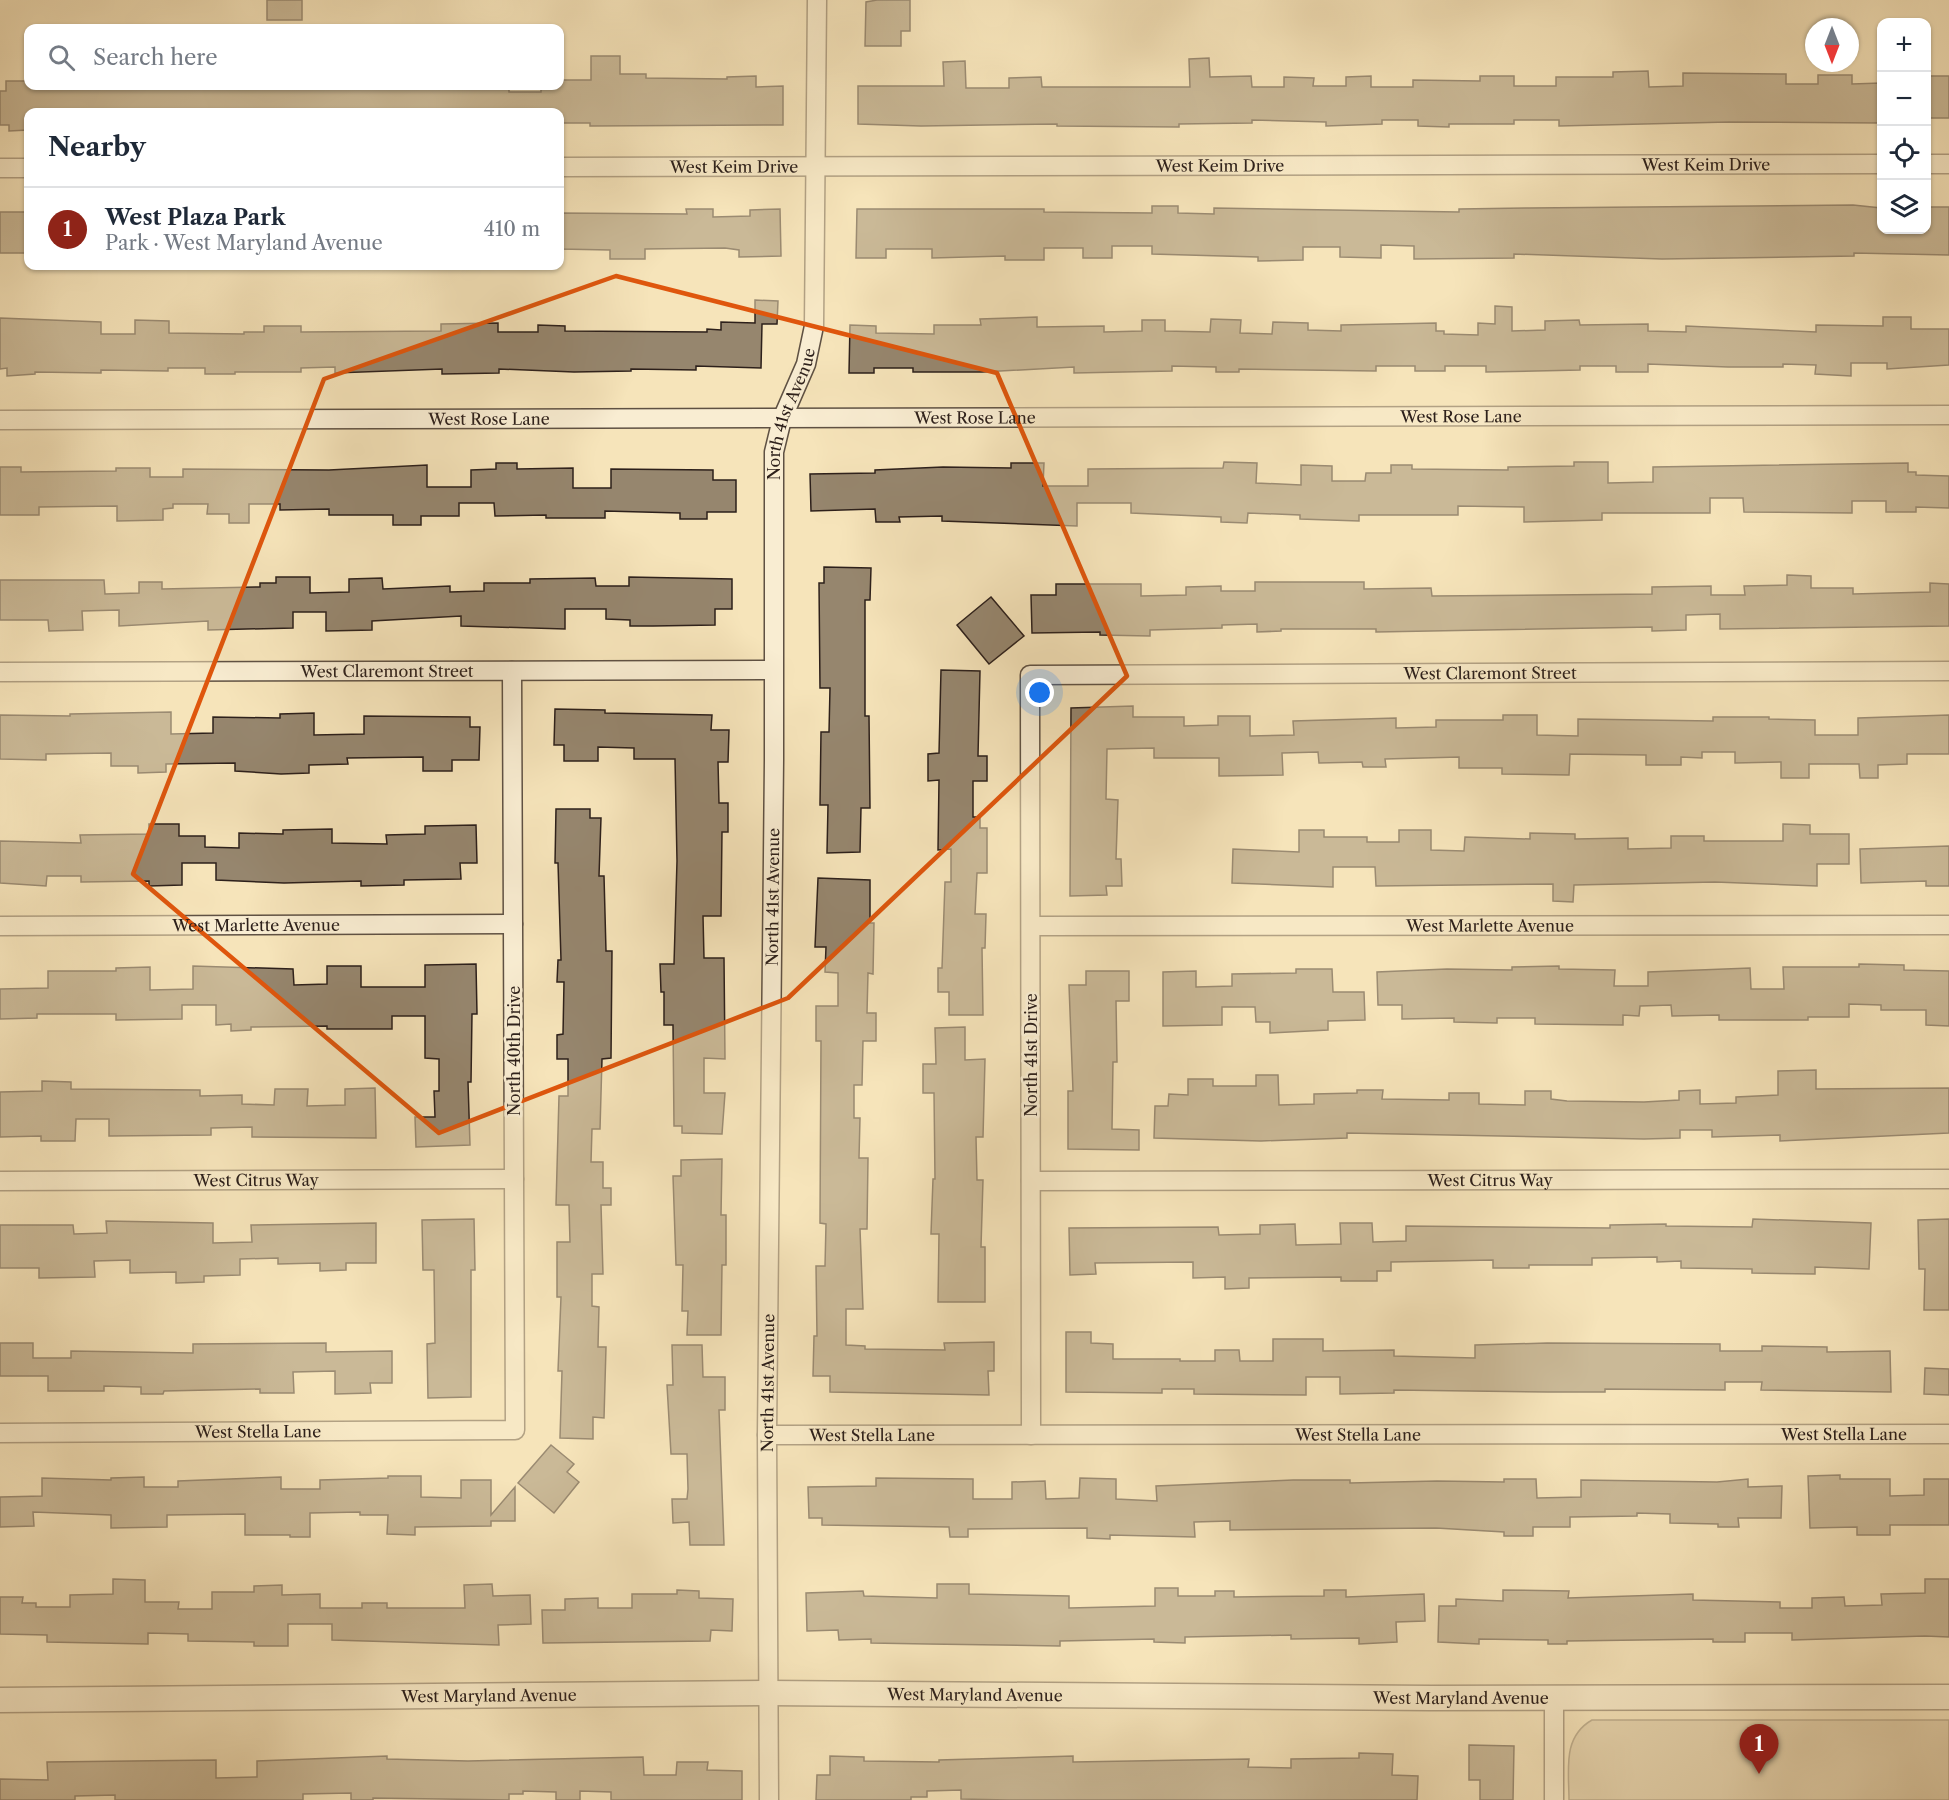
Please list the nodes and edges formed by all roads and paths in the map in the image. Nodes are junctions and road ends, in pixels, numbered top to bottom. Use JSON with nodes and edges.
{"nodes":[{"id":1,"x":817,"y":0,"type":"edge"},
{"id":2,"x":1877,"y":164,"type":"edge"},
{"id":3,"x":1931,"y":164,"type":"edge"},
{"id":4,"x":1949,"y":164,"type":"edge"},
{"id":5,"x":564,"y":167,"type":"edge"},
{"id":6,"x":816,"y":167,"type":"junction"},
{"id":7,"x":0,"y":168,"type":"edge"},
{"id":8,"x":24,"y":168,"type":"edge"},
{"id":9,"x":1949,"y":415,"type":"edge"},
{"id":10,"x":782,"y":419,"type":"junction"},
{"id":11,"x":0,"y":420,"type":"edge"},
{"id":12,"x":773,"y":670,"type":"junction"},
{"id":13,"x":512,"y":671,"type":"junction"},
{"id":14,"x":1949,"y":671,"type":"edge"},
{"id":15,"x":0,"y":672,"type":"edge"},
{"id":16,"x":1030,"y":675,"type":"joint"},
{"id":17,"x":513,"y":924,"type":"junction"},
{"id":18,"x":1949,"y":925,"type":"edge"},
{"id":19,"x":0,"y":926,"type":"edge"},
{"id":20,"x":1031,"y":926,"type":"junction"},
{"id":21,"x":514,"y":1179,"type":"junction"},
{"id":22,"x":1949,"y":1179,"type":"edge"},
{"id":23,"x":0,"y":1181,"type":"edge"},
{"id":24,"x":1031,"y":1181,"type":"junction"},
{"id":25,"x":515,"y":1430,"type":"joint"},
{"id":26,"x":0,"y":1433,"type":"edge"},
{"id":27,"x":1949,"y":1434,"type":"edge"},
{"id":28,"x":766,"y":1435,"type":"junction"},
{"id":29,"x":1031,"y":1435,"type":"junction"},
{"id":30,"x":768,"y":1693,"type":"junction"},
{"id":31,"x":1949,"y":1697,"type":"edge"},
{"id":32,"x":1554,"y":1698,"type":"junction"},
{"id":33,"x":0,"y":1700,"type":"edge"},
{"id":34,"x":769,"y":1800,"type":"edge"},
{"id":35,"x":1554,"y":1800,"type":"edge"}],
"edges":[{"from":1,"to":6,"type":"street","name":"North 41st Avenue"},
{"from":2,"to":6,"type":"street","name":"West Keim Drive"},
{"from":3,"to":4,"type":"street"},
{"from":5,"to":6,"type":"street","name":"West Keim Drive"},
{"from":6,"to":10,"type":"street","name":"North 41st Avenue"},
{"from":7,"to":8,"type":"street"},
{"from":9,"to":10,"type":"street","name":"West Rose Lane"},
{"from":10,"to":11,"type":"street","name":"West Rose Lane"},
{"from":10,"to":12,"type":"street","name":"North 41st Avenue"},
{"from":12,"to":13,"type":"street","name":"West Claremont Street"},
{"from":12,"to":28,"type":"street","name":"North 41st Avenue"},
{"from":13,"to":15,"type":"street","name":"West Claremont Street"},
{"from":13,"to":17,"type":"street","name":"North 40th Drive"},
{"from":14,"to":16,"type":"street","name":"West Claremont Street"},
{"from":16,"to":20,"type":"street","name":"North 41st Drive"},
{"from":17,"to":19,"type":"street","name":"West Marlette Avenue"},
{"from":17,"to":21,"type":"street","name":"North 40th Drive"},
{"from":18,"to":20,"type":"street","name":"West Marlette Avenue"},
{"from":20,"to":24,"type":"street","name":"North 41st Drive"},
{"from":21,"to":23,"type":"street","name":"West Citrus Way"},
{"from":21,"to":25,"type":"street","name":"North 40th Drive"},
{"from":22,"to":24,"type":"street","name":"West Citrus Way"},
{"from":24,"to":29,"type":"street","name":"North 41st Drive"},
{"from":25,"to":26,"type":"street","name":"West Stella Lane"},
{"from":27,"to":29,"type":"street","name":"West Stella Lane"},
{"from":28,"to":29,"type":"street","name":"West Stella Lane"},
{"from":28,"to":30,"type":"street","name":"North 41st Avenue"},
{"from":30,"to":32,"type":"street","name":"West Maryland Avenue"},
{"from":30,"to":33,"type":"street","name":"West Maryland Avenue"},
{"from":30,"to":34,"type":"street","name":"North 41st Avenue"},
{"from":31,"to":32,"type":"street","name":"West Maryland Avenue"},
{"from":32,"to":35,"type":"street"}]}
